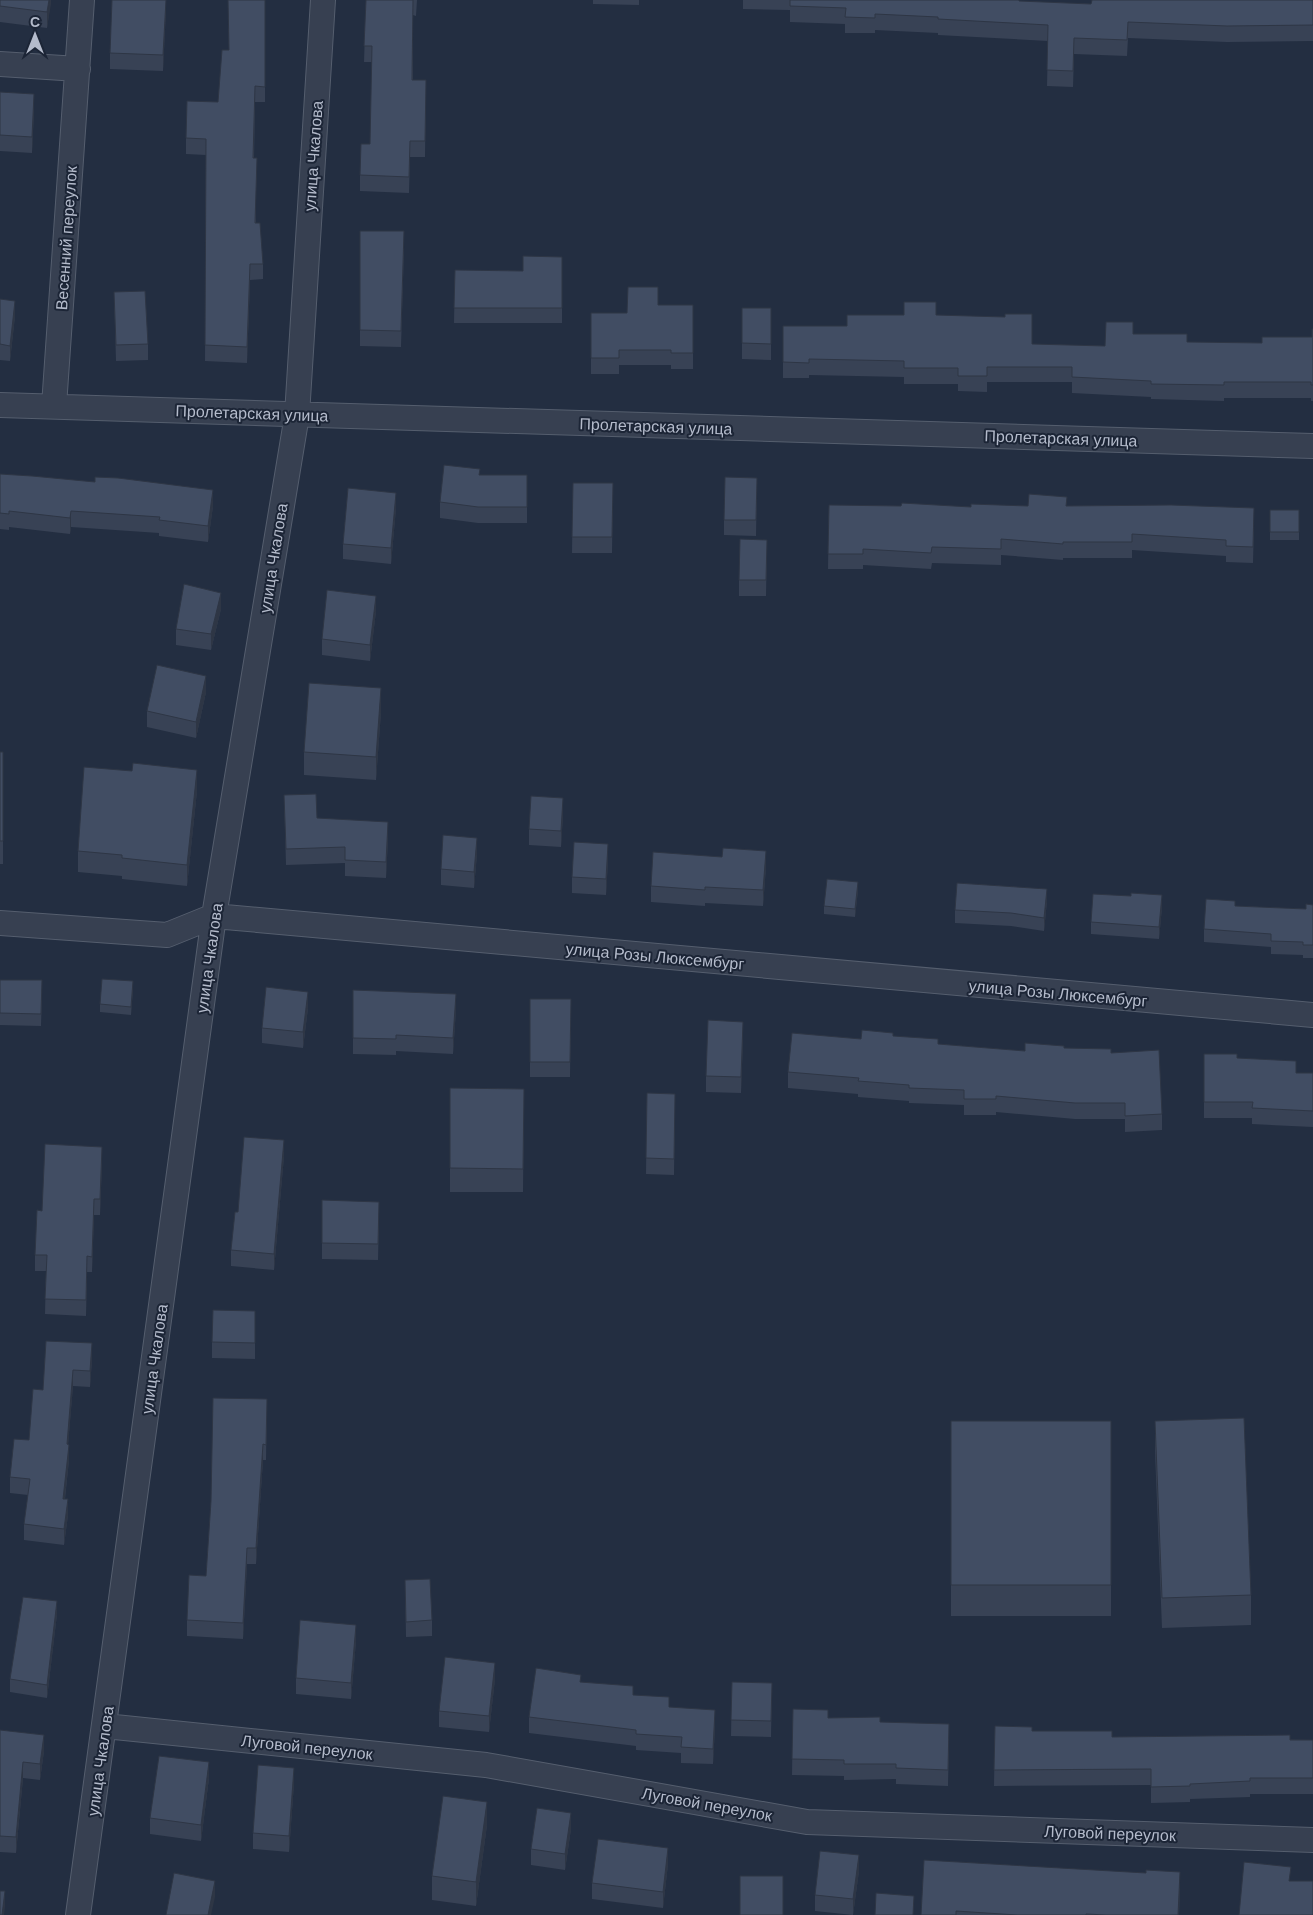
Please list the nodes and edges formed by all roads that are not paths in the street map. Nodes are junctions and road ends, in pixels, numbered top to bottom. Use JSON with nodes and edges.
{"nodes":[{"id":1,"x":82,"y":0,"type":"edge"},
{"id":2,"x":323,"y":0,"type":"edge"},
{"id":3,"x":0,"y":64,"type":"edge"},
{"id":4,"x":78,"y":69,"type":"junction"},
{"id":5,"x":0,"y":405,"type":"edge"},
{"id":6,"x":54,"y":406,"type":"junction"},
{"id":7,"x":297,"y":414,"type":"junction"},
{"id":8,"x":1313,"y":446,"type":"edge"},
{"id":9,"x":214,"y":916,"type":"junction"},
{"id":10,"x":0,"y":923,"type":"edge"},
{"id":11,"x":1313,"y":1016,"type":"edge"},
{"id":12,"x":105,"y":1726,"type":"junction"},
{"id":13,"x":1313,"y":1840,"type":"edge"},
{"id":14,"x":78,"y":1915,"type":"edge"}],
"edges":[{"from":1,"to":4,"type":"street","name":"Весенний переулок"},
{"from":2,"to":7,"type":"street","name":"улица Чкалова"},
{"from":3,"to":4,"type":"street"},
{"from":4,"to":6,"type":"street","name":"Весенний переулок"},
{"from":5,"to":6,"type":"street","name":"Пролетарская улица"},
{"from":6,"to":7,"type":"street","name":"Пролетарская улица"},
{"from":7,"to":8,"type":"street","name":"Пролетарская улица"},
{"from":7,"to":9,"type":"street","name":"улица Чкалова"},
{"from":9,"to":10,"type":"street","name":"улица Розы Люксембург"},
{"from":9,"to":11,"type":"street","name":"улица Розы Люксембург"},
{"from":9,"to":12,"type":"street","name":"улица Чкалова"},
{"from":12,"to":13,"type":"street","name":"Луговой переулок"},
{"from":12,"to":14,"type":"street","name":"улица Чкалова"}]}
